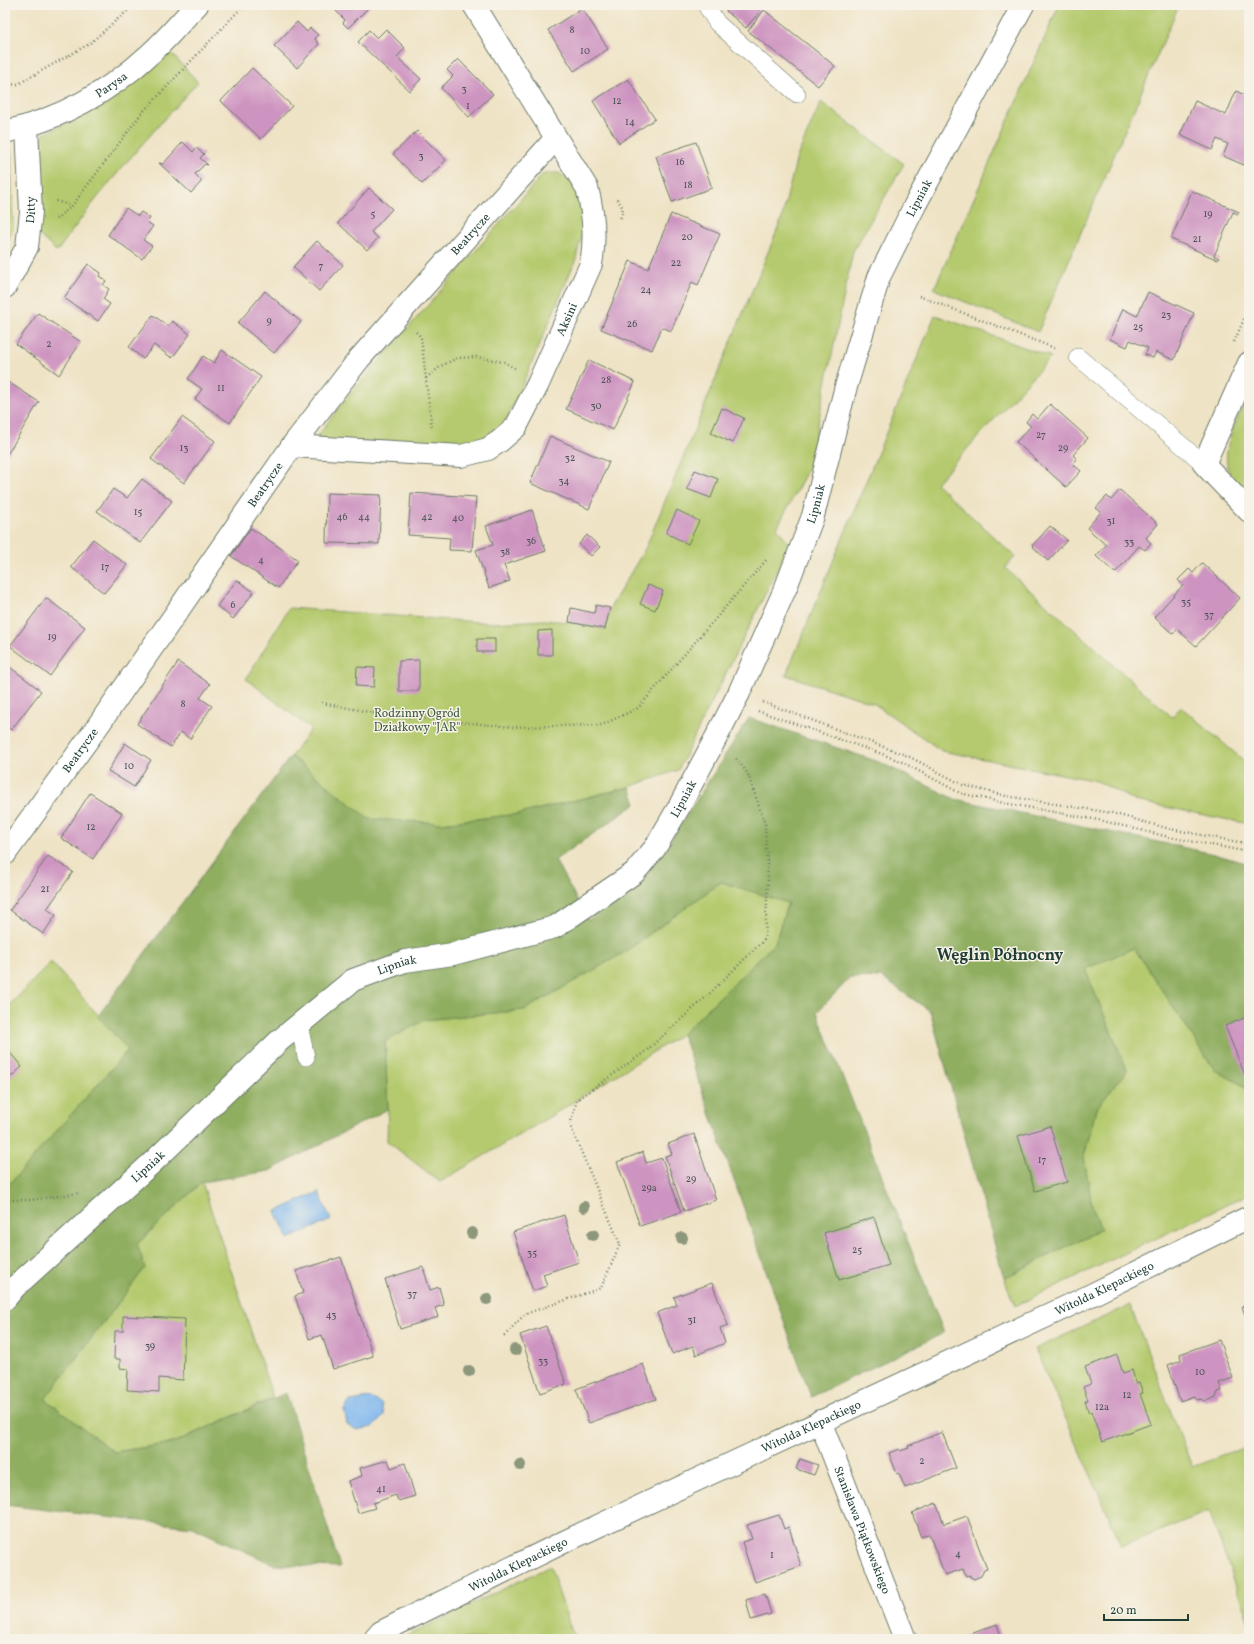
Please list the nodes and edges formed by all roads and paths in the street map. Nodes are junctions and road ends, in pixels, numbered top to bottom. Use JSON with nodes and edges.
{"nodes":[{"id":1,"x":134,"y":5,"type":"edge"},
{"id":2,"x":197,"y":5,"type":"edge"},
{"id":3,"x":244,"y":5,"type":"edge"},
{"id":4,"x":474,"y":5,"type":"edge"},
{"id":5,"x":706,"y":5,"type":"edge"},
{"id":6,"x":1023,"y":5,"type":"edge"},
{"id":7,"x":5,"y":85,"type":"edge"},
{"id":8,"x":796,"y":94,"type":"dead end"},
{"id":9,"x":28,"y":127,"type":"junction"},
{"id":10,"x":5,"y":132,"type":"edge"},
{"id":11,"x":556,"y":138,"type":"junction"},
{"id":12,"x":615,"y":195,"type":"dead end"},
{"id":13,"x":54,"y":220,"type":"dead end"},
{"id":14,"x":620,"y":222,"type":"dead end"},
{"id":15,"x":5,"y":287,"type":"edge"},
{"id":16,"x":919,"y":296,"type":"dead end"},
{"id":17,"x":398,"y":314,"type":"junction"},
{"id":18,"x":1078,"y":357,"type":"joint"},
{"id":19,"x":1249,"y":362,"type":"edge"},
{"id":20,"x":426,"y":378,"type":"junction"},
{"id":21,"x":538,"y":384,"type":"junction"},
{"id":22,"x":292,"y":446,"type":"junction"},
{"id":23,"x":432,"y":455,"type":"junction"},
{"id":24,"x":1204,"y":464,"type":"junction"},
{"id":25,"x":1249,"y":511,"type":"edge"},
{"id":26,"x":770,"y":556,"type":"dead end"},
{"id":27,"x":736,"y":698,"type":"junction"},
{"id":28,"x":322,"y":703,"type":"dead end"},
{"id":29,"x":718,"y":734,"type":"junction"},
{"id":30,"x":1249,"y":844,"type":"edge"},
{"id":31,"x":1249,"y":852,"type":"edge"},
{"id":32,"x":5,"y":854,"type":"edge"},
{"id":33,"x":299,"y":1024,"type":"junction"},
{"id":34,"x":306,"y":1057,"type":"dead end"},
{"id":35,"x":86,"y":1192,"type":"dead end"},
{"id":36,"x":5,"y":1200,"type":"edge"},
{"id":37,"x":1249,"y":1217,"type":"edge"},
{"id":38,"x":5,"y":1299,"type":"edge"},
{"id":39,"x":504,"y":1336,"type":"dead end"},
{"id":40,"x":820,"y":1421,"type":"junction"},
{"id":41,"x":375,"y":1639,"type":"edge"},
{"id":42,"x":905,"y":1639,"type":"edge"}],
"edges":[{"from":1,"to":7,"type":"path"},
{"from":2,"to":9,"type":"street","name":"Parysa"},
{"from":3,"to":13,"type":"path"},
{"from":4,"to":11,"type":"street","name":"Aksini"},
{"from":5,"to":8,"type":"lane"},
{"from":6,"to":27,"type":"street","name":"Lipniak"},
{"from":9,"to":10,"type":"street","name":"Parysa"},
{"from":9,"to":15,"type":"street","name":"Ditty"},
{"from":11,"to":17,"type":"street","name":"Beatrycze"},
{"from":11,"to":21,"type":"street","name":"Aksini"},
{"from":12,"to":14,"type":"path"},
{"from":16,"to":18,"type":"path"},
{"from":17,"to":20,"type":"path"},
{"from":17,"to":22,"type":"street","name":"Beatrycze"},
{"from":18,"to":24,"type":"lane"},
{"from":19,"to":24,"type":"street"},
{"from":20,"to":21,"type":"path"},
{"from":20,"to":23,"type":"path"},
{"from":21,"to":23,"type":"street","name":"Aksini"},
{"from":22,"to":23,"type":"street","name":"Aksini"},
{"from":22,"to":32,"type":"street","name":"Beatrycze"},
{"from":24,"to":25,"type":"street"},
{"from":26,"to":28,"type":"path"},
{"from":27,"to":29,"type":"street","name":"Lipniak"},
{"from":27,"to":30,"type":"path"},
{"from":27,"to":31,"type":"path"},
{"from":29,"to":33,"type":"street","name":"Lipniak"},
{"from":29,"to":39,"type":"path"},
{"from":33,"to":34,"type":"lane"},
{"from":33,"to":38,"type":"street","name":"Lipniak"},
{"from":35,"to":36,"type":"path"},
{"from":37,"to":40,"type":"street","name":"Witolda Klepackiego"},
{"from":40,"to":41,"type":"street","name":"Witolda Klepackiego"},
{"from":40,"to":42,"type":"street","name":"Stanisława Piątkowskiego"}]}
